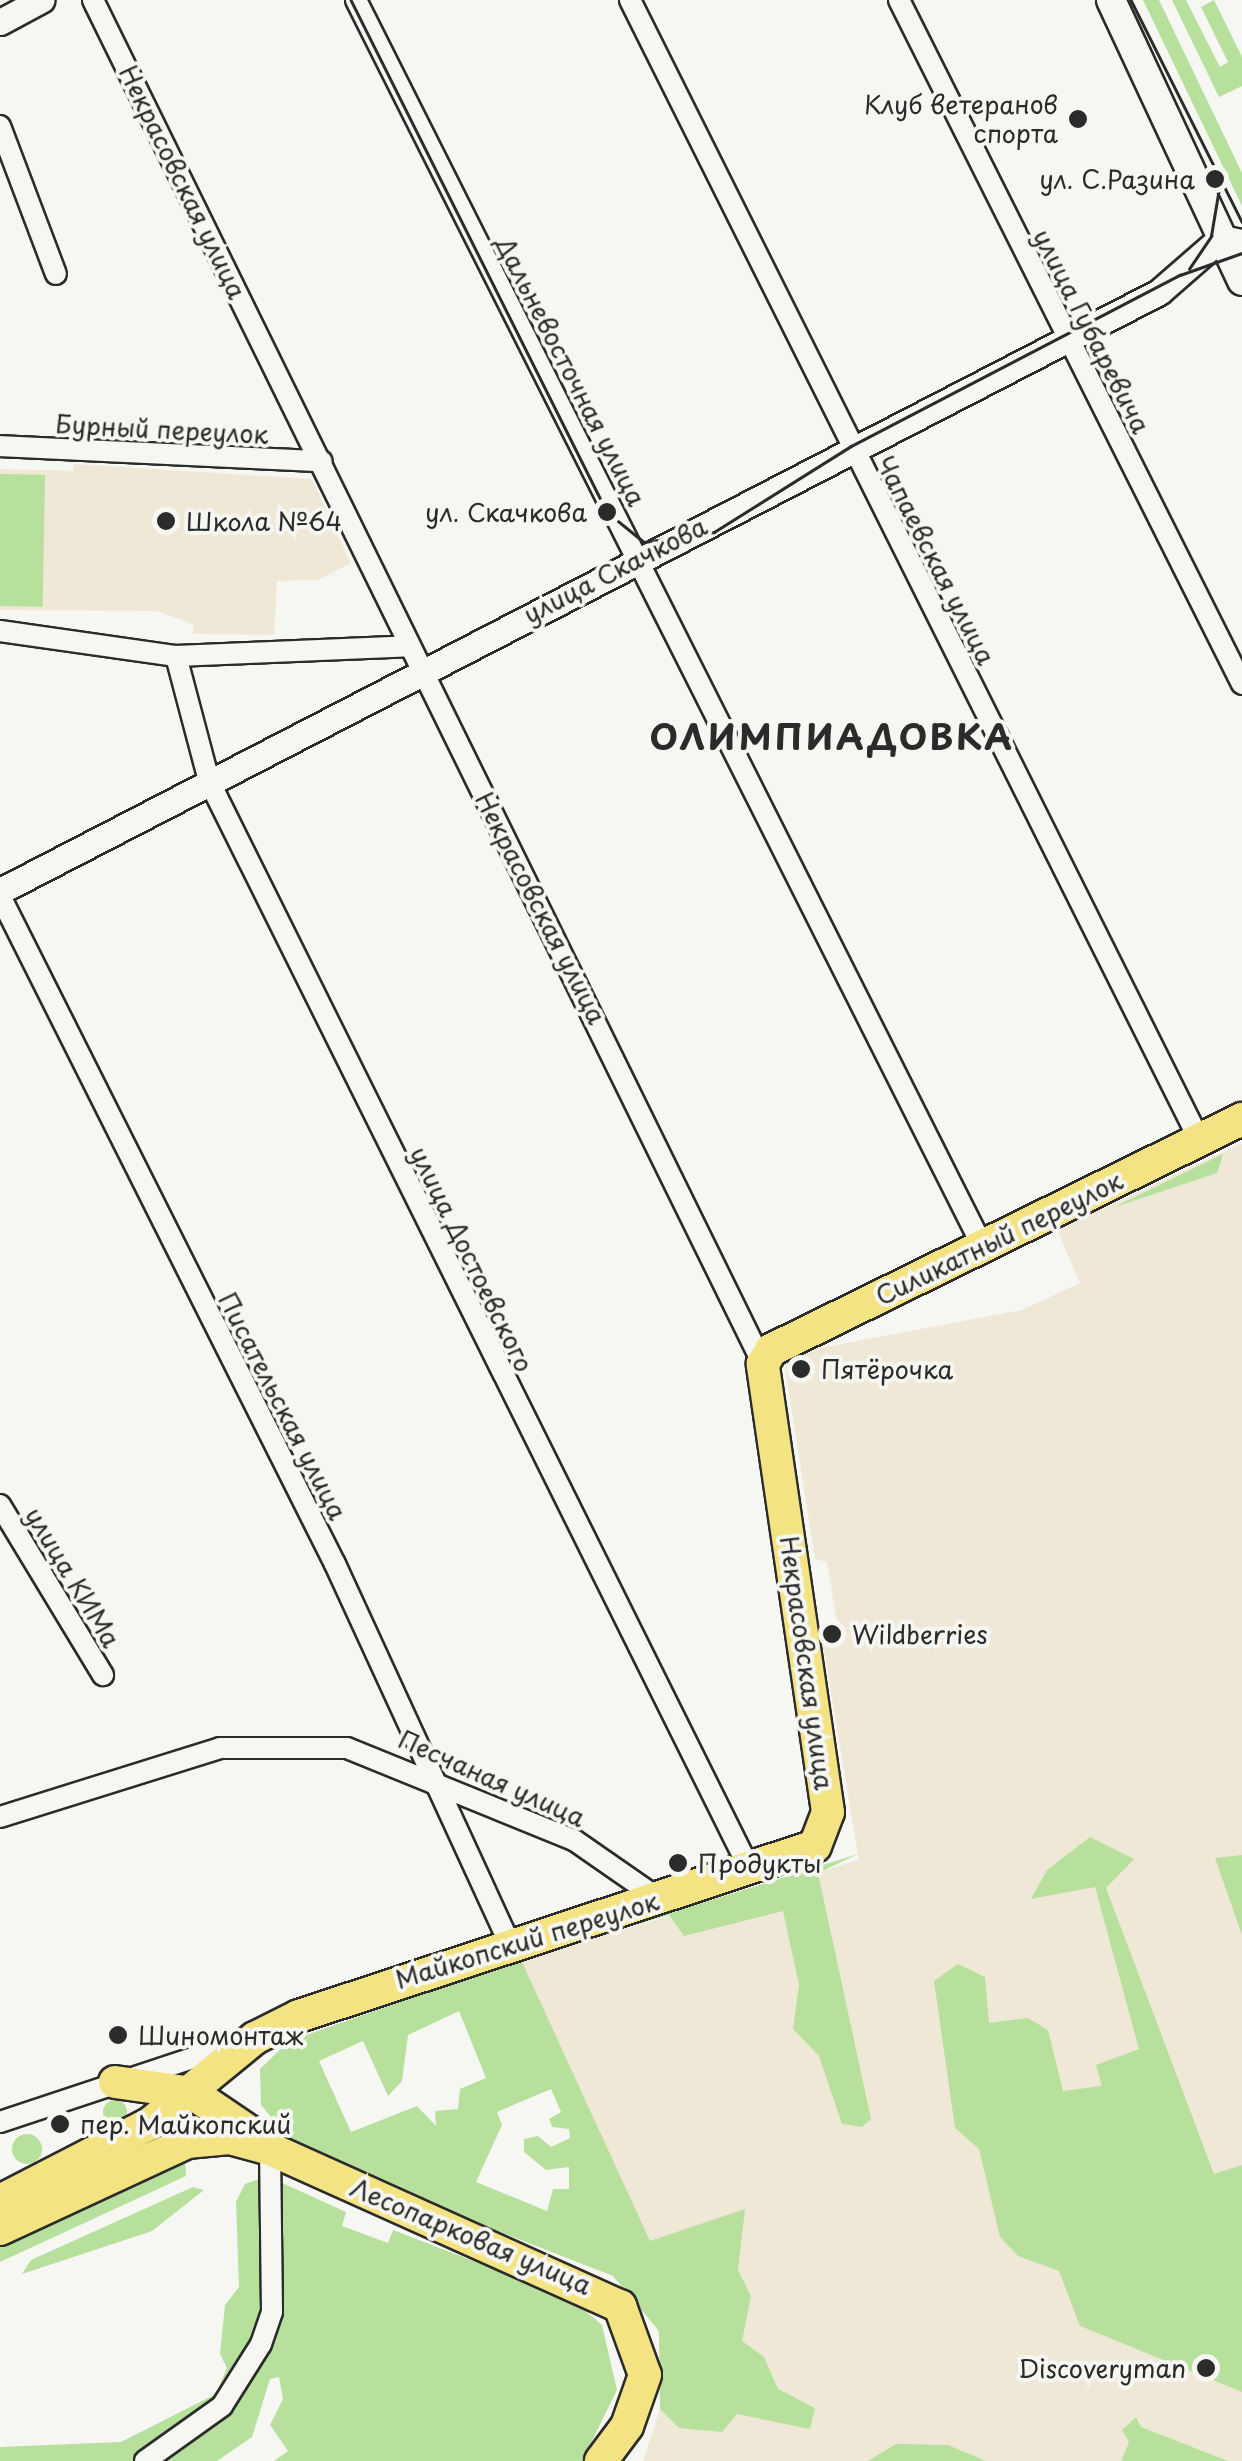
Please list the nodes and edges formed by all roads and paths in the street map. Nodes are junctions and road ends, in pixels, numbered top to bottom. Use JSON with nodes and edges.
{"nodes":[{"id":1,"x":41,"y":0,"type":"edge"},
{"id":2,"x":94,"y":0,"type":"edge"},
{"id":3,"x":356,"y":0,"type":"edge"},
{"id":4,"x":630,"y":0,"type":"edge"},
{"id":5,"x":899,"y":0,"type":"edge"},
{"id":6,"x":1111,"y":0,"type":"edge"},
{"id":7,"x":0,"y":22,"type":"edge"},
{"id":8,"x":0,"y":126,"type":"edge"},
{"id":9,"x":1232,"y":240,"type":"edge"},
{"id":10,"x":56,"y":274,"type":"dead end"},
{"id":11,"x":1242,"y":281,"type":"edge"},
{"id":12,"x":1068,"y":340,"type":"junction"},
{"id":13,"x":0,"y":446,"type":"edge"},
{"id":14,"x":853,"y":450,"type":"junction"},
{"id":15,"x":322,"y":461,"type":"junction"},
{"id":16,"x":636,"y":557,"type":"junction"},
{"id":17,"x":0,"y":631,"type":"edge"},
{"id":18,"x":410,"y":646,"type":"junction"},
{"id":19,"x":176,"y":656,"type":"junction"},
{"id":20,"x":422,"y":672,"type":"junction"},
{"id":21,"x":1242,"y":684,"type":"edge"},
{"id":22,"x":209,"y":781,"type":"junction"},
{"id":23,"x":0,"y":894,"type":"edge"},
{"id":24,"x":1242,"y":1120,"type":"edge"},
{"id":25,"x":1200,"y":1141,"type":"junction"},
{"id":26,"x":982,"y":1247,"type":"junction"},
{"id":27,"x":763,"y":1364,"type":"junction"},
{"id":28,"x":0,"y":1505,"type":"edge"},
{"id":29,"x":103,"y":1675,"type":"dead end"},
{"id":30,"x":434,"y":1776,"type":"junction"},
{"id":31,"x":0,"y":1817,"type":"edge"},
{"id":32,"x":803,"y":1854,"type":"joint"},
{"id":33,"x":751,"y":1872,"type":"junction"},
{"id":34,"x":658,"y":1899,"type":"junction"},
{"id":35,"x":509,"y":1944,"type":"junction"},
{"id":36,"x":255,"y":2038,"type":"junction"},
{"id":37,"x":114,"y":2082,"type":"junction"},
{"id":38,"x":192,"y":2093,"type":"junction"},
{"id":39,"x":165,"y":2113,"type":"junction"},
{"id":40,"x":0,"y":2122,"type":"edge"},
{"id":41,"x":168,"y":2149,"type":"junction"},
{"id":42,"x":270,"y":2149,"type":"junction"},
{"id":43,"x":1,"y":2205,"type":"edge"},
{"id":44,"x":145,"y":2461,"type":"edge"},
{"id":45,"x":601,"y":2461,"type":"edge"}],
"edges":[{"from":1,"to":7,"type":"street"},
{"from":2,"to":15,"type":"street","name":"Некрасовская улица"},
{"from":3,"to":16,"type":"street","name":"Дальневосточная улица"},
{"from":4,"to":14,"type":"street","name":"Чапаевская улица"},
{"from":5,"to":12,"type":"street","name":"улица Губаревича"},
{"from":6,"to":9,"type":"main road"},
{"from":8,"to":10,"type":"street"},
{"from":9,"to":11,"type":"main road"},
{"from":9,"to":12,"type":"street","name":"улица Скачкова"},
{"from":12,"to":14,"type":"street","name":"улица Скачкова"},
{"from":12,"to":21,"type":"street","name":"улица Губаревича"},
{"from":13,"to":15,"type":"street","name":"Бурный переулок"},
{"from":14,"to":16,"type":"street","name":"улица Скачкова"},
{"from":14,"to":25,"type":"street","name":"Чапаевская улица"},
{"from":15,"to":18,"type":"street","name":"Некрасовская улица"},
{"from":16,"to":20,"type":"street","name":"улица Скачкова"},
{"from":16,"to":26,"type":"street","name":"Дальневосточная улица"},
{"from":17,"to":19,"type":"street"},
{"from":18,"to":19,"type":"street"},
{"from":18,"to":20,"type":"street","name":"Некрасовская улица"},
{"from":19,"to":22,"type":"street","name":"улица Достоевского"},
{"from":20,"to":22,"type":"street","name":"улица Скачкова"},
{"from":20,"to":27,"type":"street","name":"Некрасовская улица"},
{"from":22,"to":23,"type":"street","name":"улица Скачкова"},
{"from":22,"to":33,"type":"street","name":"улица Достоевского"},
{"from":23,"to":30,"type":"street","name":"Писательская улица"},
{"from":24,"to":25,"type":"main road","name":"Силикатный переулок"},
{"from":25,"to":26,"type":"main road","name":"Силикатный переулок"},
{"from":26,"to":27,"type":"main road","name":"Силикатный переулок"},
{"from":27,"to":32,"type":"main road","name":"Некрасовская улица"},
{"from":28,"to":29,"type":"street","name":"улица КИМа"},
{"from":30,"to":31,"type":"street","name":"Песчаная улица"},
{"from":30,"to":34,"type":"street","name":"Песчаная улица"},
{"from":30,"to":35,"type":"street","name":"Писательская улица"},
{"from":32,"to":33,"type":"main road","name":"Майкопский переулок"},
{"from":33,"to":34,"type":"main road","name":"Майкопский переулок"},
{"from":34,"to":35,"type":"main road","name":"Майкопский переулок"},
{"from":35,"to":36,"type":"main road","name":"Майкопский переулок"},
{"from":36,"to":37,"type":"street","name":"Майкопский переулок"},
{"from":36,"to":38,"type":"main road","name":"Майкопский переулок"},
{"from":36,"to":42,"type":"main road"},
{"from":37,"to":38,"type":"main road"},
{"from":37,"to":39,"type":"main road"},
{"from":37,"to":40,"type":"street","name":"Майкопский переулок"},
{"from":38,"to":39,"type":"main road","name":"Майкопский переулок"},
{"from":38,"to":42,"type":"main road"},
{"from":39,"to":41,"type":"main road"},
{"from":39,"to":43,"type":"main road","name":"Майкопский переулок"},
{"from":41,"to":42,"type":"main road","name":"Майкопский переулок"},
{"from":41,"to":43,"type":"main road","name":"Майкопский переулок"},
{"from":42,"to":44,"type":"street"},
{"from":42,"to":45,"type":"main road","name":"Лесопарковая улица"}]}
